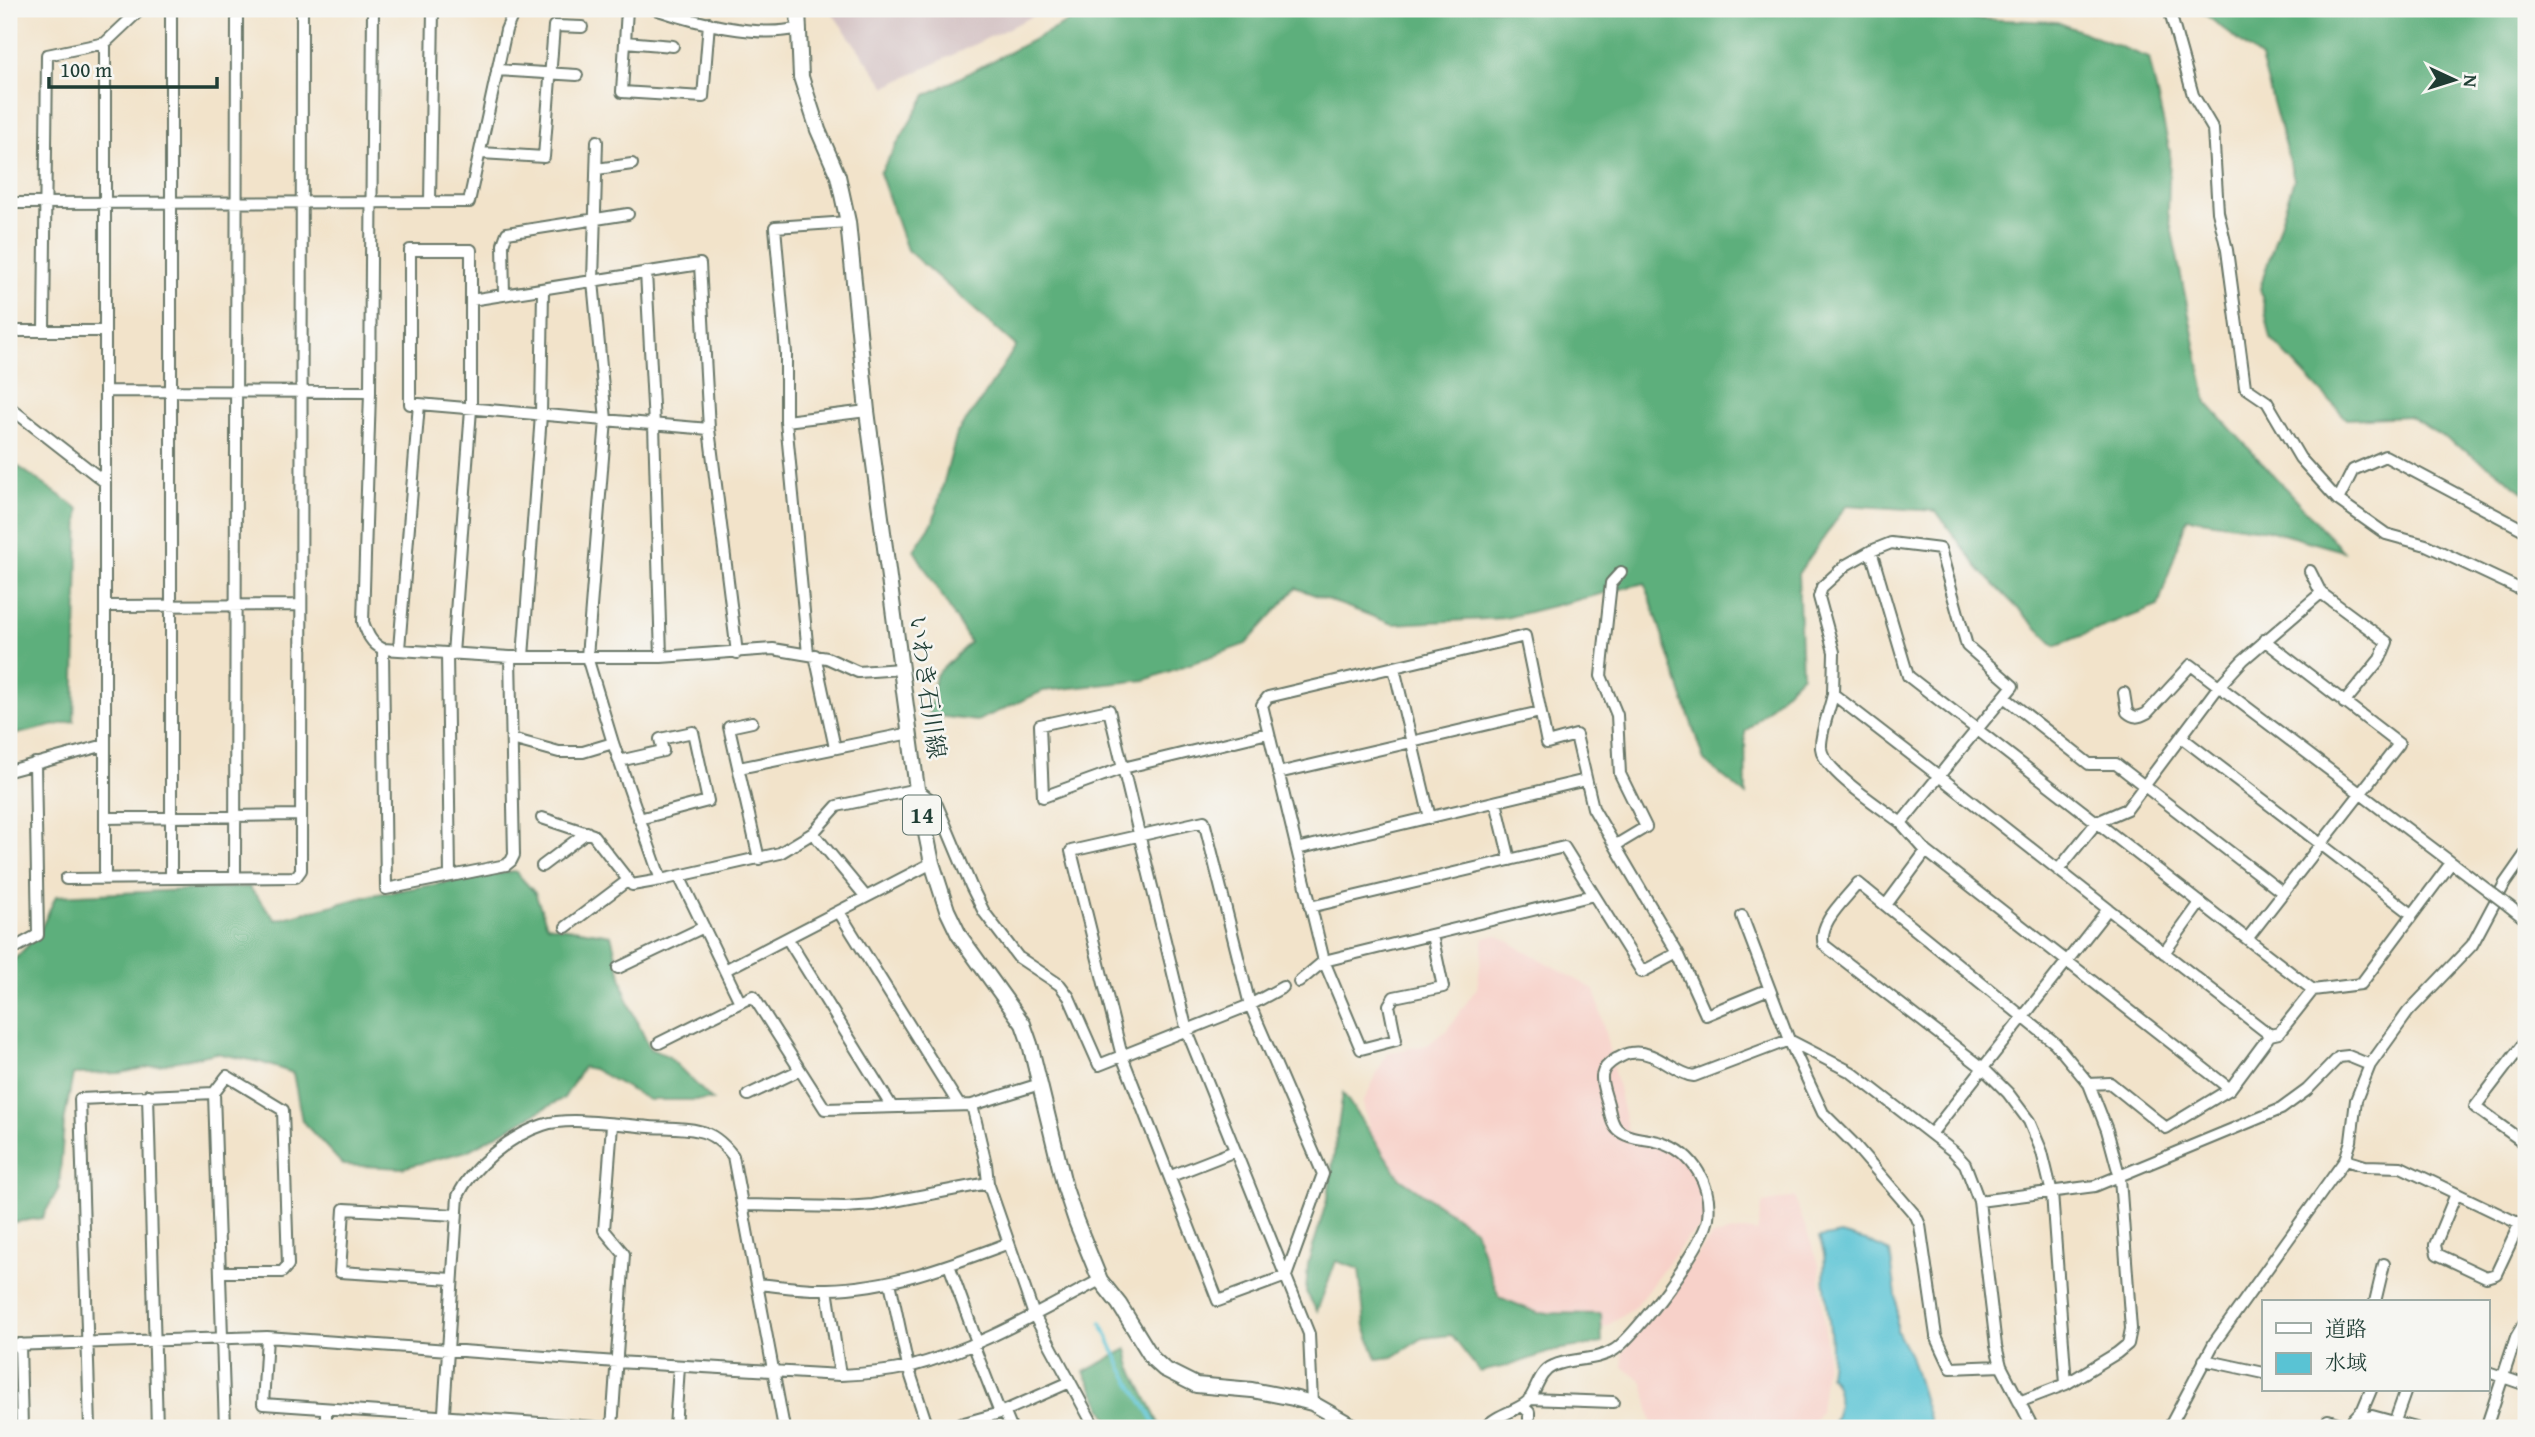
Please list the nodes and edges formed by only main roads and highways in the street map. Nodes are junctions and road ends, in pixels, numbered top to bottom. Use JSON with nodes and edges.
{"nodes":[{"id":1,"x":798,"y":9,"type":"edge"},
{"id":2,"x":1356,"y":1428,"type":"edge"}],
"edges":[{"from":1,"to":2,"type":"main road","name":"いわき石川線","number":"14"}]}
